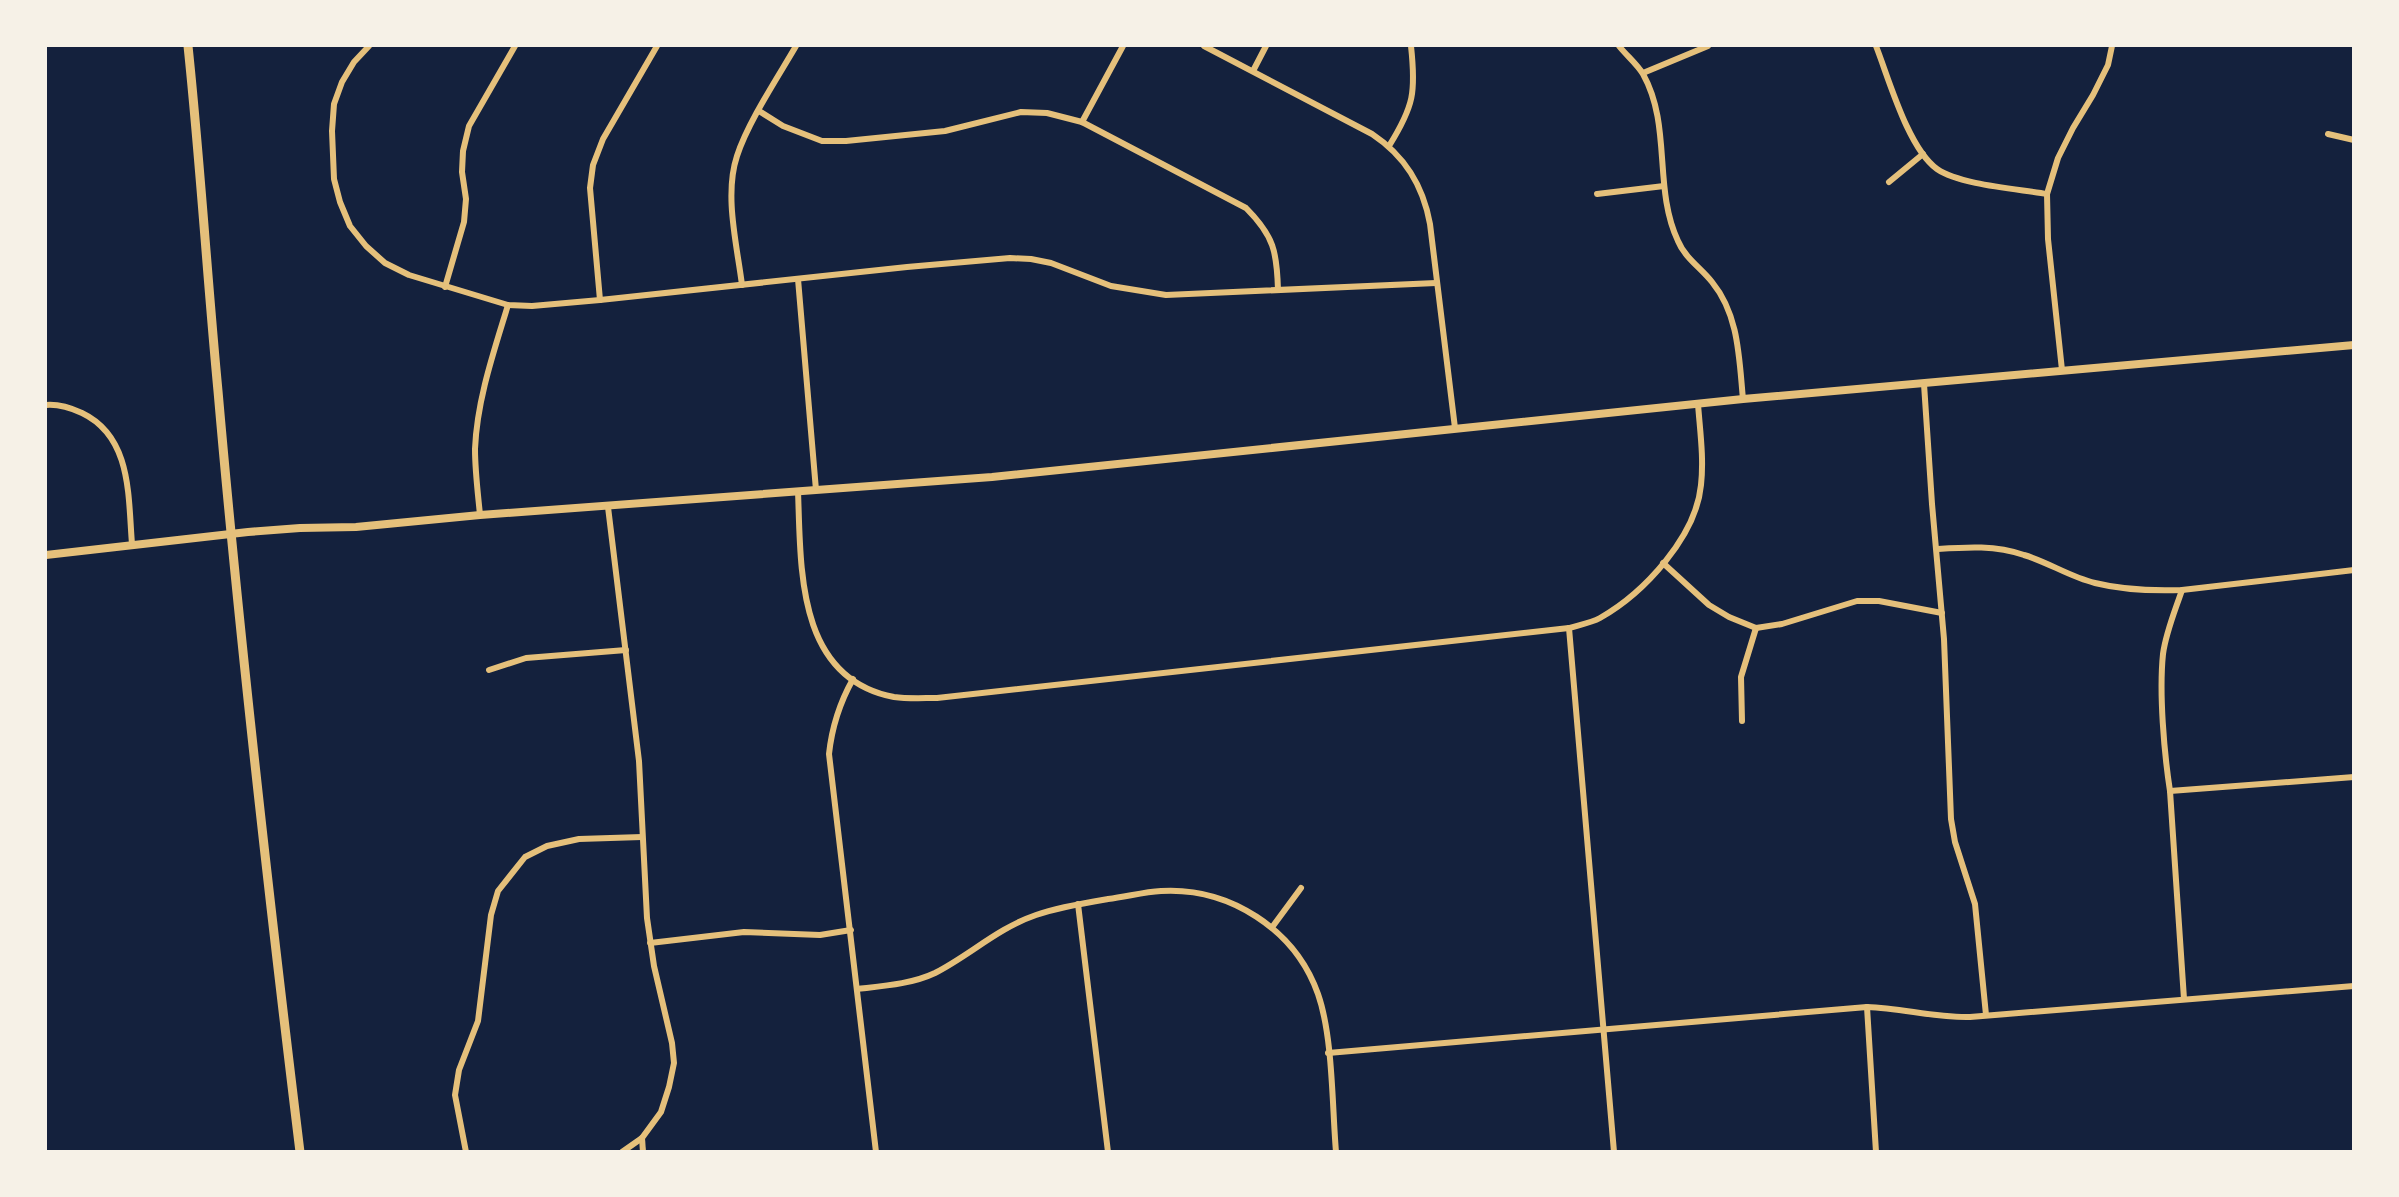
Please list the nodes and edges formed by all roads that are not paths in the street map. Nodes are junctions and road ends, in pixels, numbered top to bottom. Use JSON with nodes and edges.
{"nodes":[{"id":1,"x":188,"y":46,"type":"edge"},
{"id":2,"x":369,"y":46,"type":"edge"},
{"id":3,"x":515,"y":46,"type":"edge"},
{"id":4,"x":657,"y":46,"type":"edge"},
{"id":5,"x":796,"y":46,"type":"edge"},
{"id":6,"x":1123,"y":46,"type":"edge"},
{"id":7,"x":1204,"y":46,"type":"edge"},
{"id":8,"x":1265,"y":46,"type":"edge"},
{"id":9,"x":1411,"y":46,"type":"edge"},
{"id":10,"x":1619,"y":46,"type":"edge"},
{"id":11,"x":1708,"y":46,"type":"edge"},
{"id":12,"x":1876,"y":46,"type":"edge"},
{"id":13,"x":2112,"y":46,"type":"edge"},
{"id":14,"x":1253,"y":71,"type":"junction"},
{"id":15,"x":1643,"y":73,"type":"junction"},
{"id":16,"x":759,"y":111,"type":"junction"},
{"id":17,"x":1082,"y":122,"type":"junction"},
{"id":18,"x":2328,"y":134,"type":"dead end"},
{"id":19,"x":2354,"y":141,"type":"edge"},
{"id":20,"x":1390,"y":146,"type":"junction"},
{"id":21,"x":1923,"y":153,"type":"junction"},
{"id":22,"x":1889,"y":182,"type":"dead end"},
{"id":23,"x":1664,"y":186,"type":"junction"},
{"id":24,"x":1597,"y":194,"type":"dead end"},
{"id":25,"x":2047,"y":194,"type":"junction"},
{"id":26,"x":799,"y":279,"type":"junction"},
{"id":27,"x":1436,"y":283,"type":"junction"},
{"id":28,"x":742,"y":285,"type":"junction"},
{"id":29,"x":445,"y":287,"type":"junction"},
{"id":30,"x":1278,"y":290,"type":"junction"},
{"id":31,"x":600,"y":300,"type":"junction"},
{"id":32,"x":508,"y":305,"type":"junction"},
{"id":33,"x":2354,"y":345,"type":"edge"},
{"id":34,"x":2062,"y":370,"type":"junction"},
{"id":35,"x":1924,"y":384,"type":"junction"},
{"id":36,"x":1743,"y":399,"type":"junction"},
{"id":37,"x":47,"y":403,"type":"edge"},
{"id":38,"x":1698,"y":404,"type":"junction"},
{"id":39,"x":1455,"y":428,"type":"junction"},
{"id":40,"x":816,"y":490,"type":"junction"},
{"id":41,"x":798,"y":491,"type":"junction"},
{"id":42,"x":608,"y":506,"type":"junction"},
{"id":43,"x":480,"y":515,"type":"junction"},
{"id":44,"x":233,"y":534,"type":"junction"},
{"id":45,"x":132,"y":544,"type":"junction"},
{"id":46,"x":1937,"y":550,"type":"junction"},
{"id":47,"x":46,"y":555,"type":"edge"},
{"id":48,"x":1663,"y":563,"type":"junction"},
{"id":49,"x":2354,"y":570,"type":"edge"},
{"id":50,"x":2182,"y":590,"type":"junction"},
{"id":51,"x":1942,"y":613,"type":"junction"},
{"id":52,"x":1569,"y":628,"type":"junction"},
{"id":53,"x":1756,"y":628,"type":"junction"},
{"id":54,"x":626,"y":650,"type":"junction"},
{"id":55,"x":489,"y":670,"type":"dead end"},
{"id":56,"x":853,"y":679,"type":"junction"},
{"id":57,"x":1742,"y":721,"type":"dead end"},
{"id":58,"x":2354,"y":777,"type":"edge"},
{"id":59,"x":2170,"y":791,"type":"junction"},
{"id":60,"x":642,"y":837,"type":"junction"},
{"id":61,"x":1301,"y":888,"type":"dead end"},
{"id":62,"x":1078,"y":904,"type":"junction"},
{"id":63,"x":1273,"y":926,"type":"junction"},
{"id":64,"x":851,"y":930,"type":"junction"},
{"id":65,"x":650,"y":943,"type":"junction"},
{"id":66,"x":2354,"y":986,"type":"edge"},
{"id":67,"x":857,"y":989,"type":"junction"},
{"id":68,"x":2184,"y":999,"type":"junction"},
{"id":69,"x":1867,"y":1007,"type":"junction"},
{"id":70,"x":1986,"y":1015,"type":"junction"},
{"id":71,"x":1603,"y":1029,"type":"junction"},
{"id":72,"x":1328,"y":1053,"type":"junction"},
{"id":73,"x":642,"y":1139,"type":"junction"},
{"id":74,"x":300,"y":1152,"type":"edge"},
{"id":75,"x":466,"y":1152,"type":"edge"},
{"id":76,"x":622,"y":1152,"type":"edge"},
{"id":77,"x":643,"y":1152,"type":"edge"},
{"id":78,"x":876,"y":1152,"type":"edge"},
{"id":79,"x":1108,"y":1152,"type":"edge"},
{"id":80,"x":1336,"y":1152,"type":"edge"},
{"id":81,"x":1614,"y":1152,"type":"edge"},
{"id":82,"x":1876,"y":1152,"type":"edge"}],
"edges":[{"from":1,"to":44,"type":"main road"},
{"from":2,"to":29,"type":"street"},
{"from":3,"to":29,"type":"street"},
{"from":4,"to":31,"type":"street"},
{"from":5,"to":16,"type":"street"},
{"from":6,"to":17,"type":"street"},
{"from":7,"to":14,"type":"street"},
{"from":8,"to":14,"type":"street"},
{"from":9,"to":20,"type":"street"},
{"from":10,"to":15,"type":"street"},
{"from":11,"to":15,"type":"street"},
{"from":12,"to":21,"type":"street"},
{"from":13,"to":25,"type":"street"},
{"from":14,"to":20,"type":"street"},
{"from":15,"to":23,"type":"street"},
{"from":16,"to":17,"type":"street"},
{"from":16,"to":28,"type":"street"},
{"from":17,"to":30,"type":"street"},
{"from":18,"to":19,"type":"street"},
{"from":20,"to":27,"type":"street"},
{"from":21,"to":22,"type":"street"},
{"from":21,"to":25,"type":"street"},
{"from":23,"to":24,"type":"street"},
{"from":23,"to":36,"type":"street"},
{"from":25,"to":34,"type":"street"},
{"from":26,"to":28,"type":"street"},
{"from":26,"to":30,"type":"street"},
{"from":26,"to":40,"type":"street"},
{"from":27,"to":30,"type":"street"},
{"from":27,"to":39,"type":"street"},
{"from":28,"to":31,"type":"street"},
{"from":29,"to":32,"type":"street"},
{"from":31,"to":32,"type":"street"},
{"from":32,"to":43,"type":"street"},
{"from":33,"to":34,"type":"street"},
{"from":34,"to":35,"type":"street"},
{"from":35,"to":36,"type":"street"},
{"from":35,"to":46,"type":"street"},
{"from":36,"to":38,"type":"street"},
{"from":37,"to":45,"type":"street"},
{"from":38,"to":39,"type":"street"},
{"from":38,"to":48,"type":"street"},
{"from":39,"to":40,"type":"street"},
{"from":40,"to":41,"type":"street"},
{"from":41,"to":42,"type":"street"},
{"from":41,"to":56,"type":"street"},
{"from":42,"to":43,"type":"street"},
{"from":42,"to":54,"type":"street"},
{"from":43,"to":44,"type":"street"},
{"from":44,"to":45,"type":"street"},
{"from":44,"to":74,"type":"main road"},
{"from":45,"to":47,"type":"street"},
{"from":46,"to":50,"type":"street"},
{"from":46,"to":51,"type":"street"},
{"from":48,"to":52,"type":"street"},
{"from":48,"to":53,"type":"street"},
{"from":49,"to":50,"type":"street"},
{"from":50,"to":59,"type":"street"},
{"from":51,"to":53,"type":"street"},
{"from":51,"to":70,"type":"street"},
{"from":52,"to":56,"type":"street"},
{"from":52,"to":71,"type":"street"},
{"from":53,"to":57,"type":"street"},
{"from":54,"to":55,"type":"street"},
{"from":54,"to":60,"type":"street"},
{"from":56,"to":64,"type":"street"},
{"from":58,"to":59,"type":"street"},
{"from":59,"to":68,"type":"street"},
{"from":60,"to":65,"type":"street"},
{"from":60,"to":75,"type":"street"},
{"from":61,"to":63,"type":"street"},
{"from":62,"to":63,"type":"street"},
{"from":62,"to":67,"type":"street"},
{"from":62,"to":79,"type":"street"},
{"from":63,"to":72,"type":"street"},
{"from":64,"to":65,"type":"street"},
{"from":64,"to":67,"type":"street"},
{"from":65,"to":73,"type":"street"},
{"from":66,"to":68,"type":"street"},
{"from":67,"to":78,"type":"street"},
{"from":68,"to":70,"type":"street"},
{"from":69,"to":70,"type":"street"},
{"from":69,"to":71,"type":"street"},
{"from":69,"to":82,"type":"street"},
{"from":71,"to":72,"type":"street"},
{"from":71,"to":81,"type":"street"},
{"from":72,"to":80,"type":"street"},
{"from":73,"to":76,"type":"street"},
{"from":73,"to":77,"type":"street"}]}
